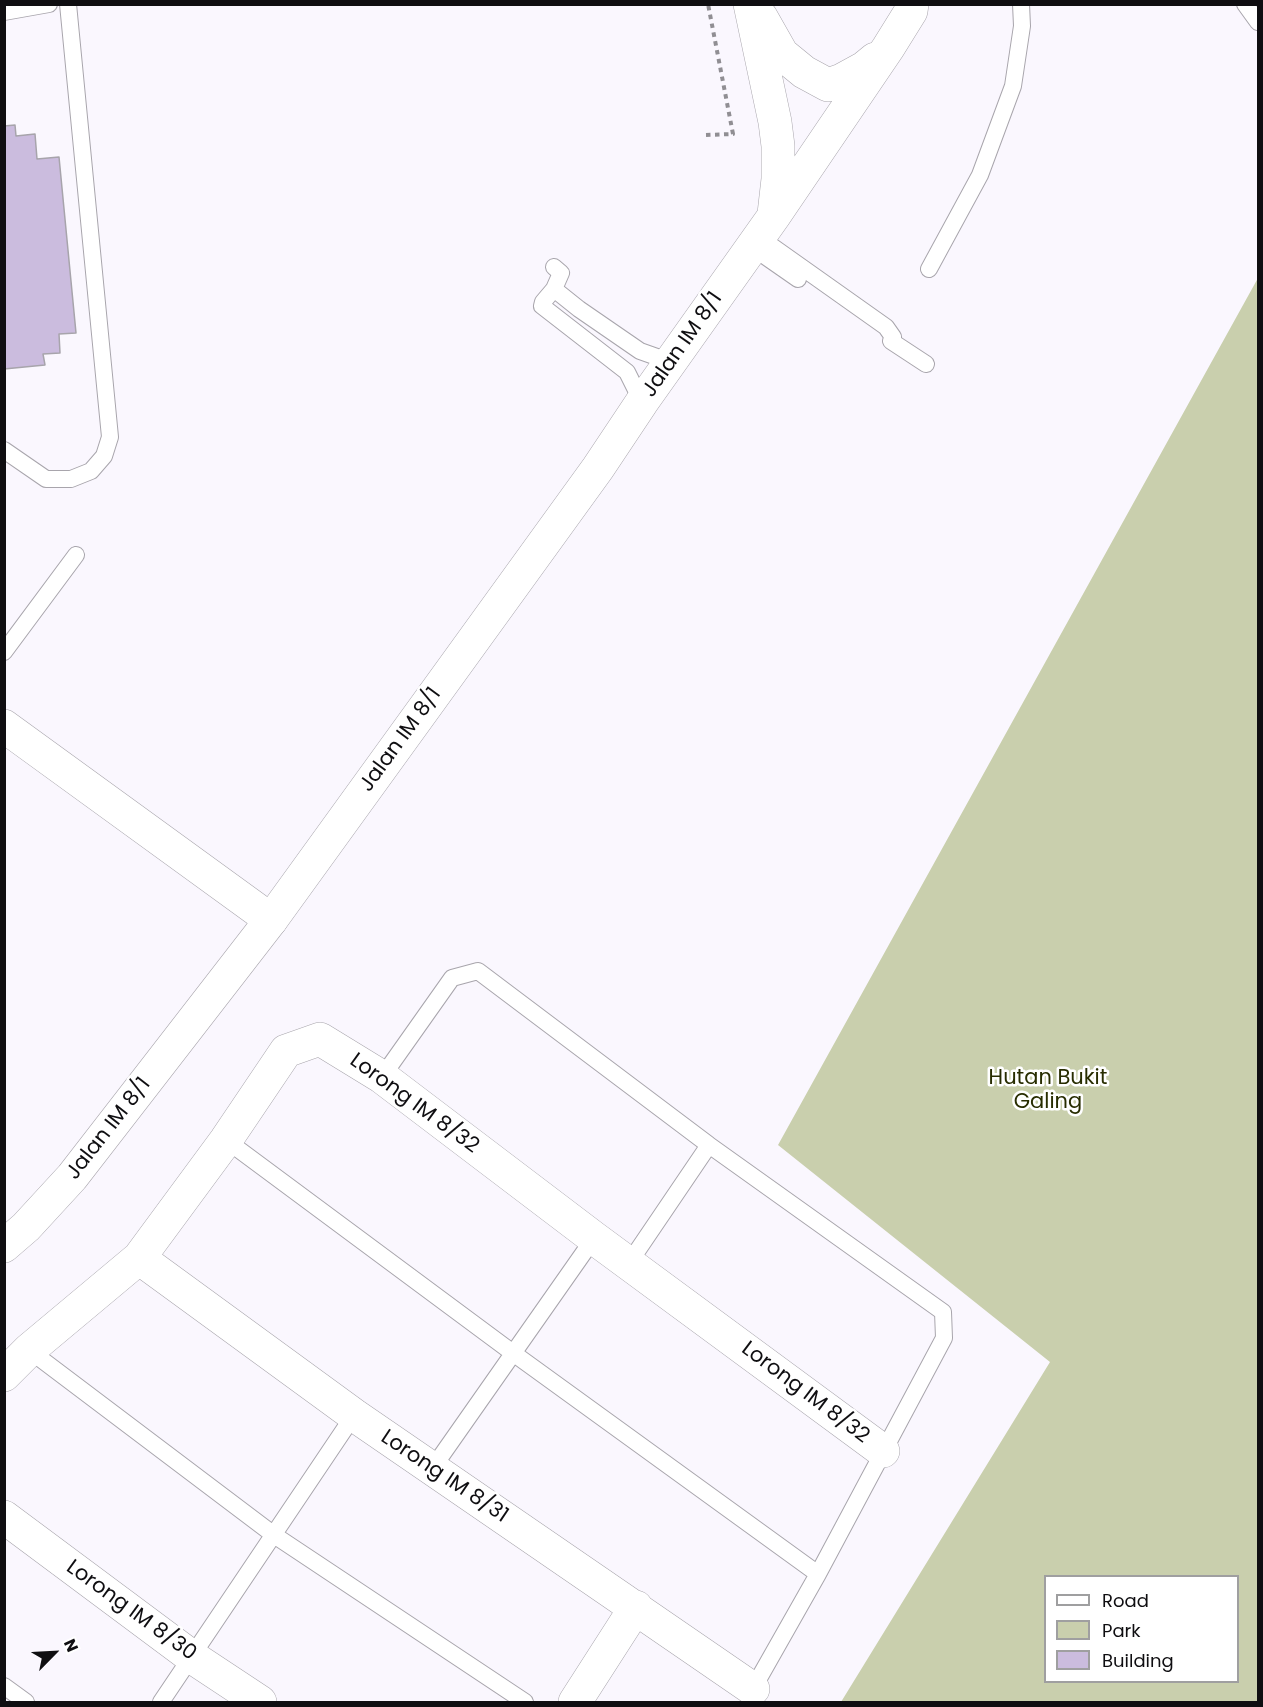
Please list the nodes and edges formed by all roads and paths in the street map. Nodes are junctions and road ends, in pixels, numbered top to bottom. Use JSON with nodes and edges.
{"nodes":[{"id":1,"x":49,"y":4,"type":"edge"},
{"id":2,"x":68,"y":4,"type":"edge"},
{"id":3,"x":708,"y":4,"type":"edge"},
{"id":4,"x":752,"y":4,"type":"edge"},
{"id":5,"x":912,"y":4,"type":"edge"},
{"id":6,"x":1021,"y":4,"type":"edge"},
{"id":7,"x":1245,"y":4,"type":"edge"},
{"id":8,"x":4,"y":12,"type":"edge"},
{"id":9,"x":1258,"y":22,"type":"edge"},
{"id":10,"x":888,"y":48,"type":"junction"},
{"id":11,"x":706,"y":135,"type":"dead end"},
{"id":12,"x":762,"y":233,"type":"junction"},
{"id":13,"x":555,"y":267,"type":"dead end"},
{"id":14,"x":929,"y":269,"type":"dead end"},
{"id":15,"x":554,"y":289,"type":"junction"},
{"id":16,"x":671,"y":362,"type":"junction"},
{"id":17,"x":926,"y":364,"type":"dead end"},
{"id":18,"x":642,"y":402,"type":"junction"},
{"id":19,"x":4,"y":450,"type":"edge"},
{"id":20,"x":76,"y":555,"type":"dead end"},
{"id":21,"x":4,"y":652,"type":"edge"},
{"id":22,"x":4,"y":726,"type":"edge"},
{"id":23,"x":271,"y":920,"type":"junction"},
{"id":24,"x":382,"y":1077,"type":"junction"},
{"id":25,"x":226,"y":1140,"type":"junction"},
{"id":26,"x":710,"y":1145,"type":"junction"},
{"id":27,"x":594,"y":1238,"type":"junction"},
{"id":28,"x":4,"y":1246,"type":"edge"},
{"id":29,"x":140,"y":1258,"type":"junction"},
{"id":30,"x":629,"y":1263,"type":"junction"},
{"id":31,"x":29,"y":1350,"type":"junction"},
{"id":32,"x":513,"y":1353,"type":"junction"},
{"id":33,"x":4,"y":1375,"type":"edge"},
{"id":34,"x":354,"y":1415,"type":"junction"},
{"id":35,"x":883,"y":1451,"type":"junction"},
{"id":36,"x":432,"y":1468,"type":"junction"},
{"id":37,"x":4,"y":1517,"type":"edge"},
{"id":38,"x":274,"y":1534,"type":"junction"},
{"id":39,"x":818,"y":1574,"type":"junction"},
{"id":40,"x":636,"y":1607,"type":"junction"},
{"id":41,"x":192,"y":1657,"type":"junction"},
{"id":42,"x":4,"y":1686,"type":"edge"},
{"id":43,"x":749,"y":1696,"type":"edge"},
{"id":44,"x":26,"y":1702,"type":"edge"},
{"id":45,"x":162,"y":1702,"type":"edge"},
{"id":46,"x":260,"y":1702,"type":"edge"},
{"id":47,"x":525,"y":1702,"type":"edge"},
{"id":48,"x":575,"y":1702,"type":"edge"}],
"edges":[{"from":1,"to":8,"type":"lane"},
{"from":2,"to":19,"type":"lane"},
{"from":3,"to":11,"type":"path"},
{"from":4,"to":10,"type":"street"},
{"from":4,"to":12,"type":"street","name":"Jalan IM 8/1"},
{"from":5,"to":10,"type":"street","name":"Jalan IM 8/1"},
{"from":6,"to":14,"type":"lane"},
{"from":7,"to":9,"type":"lane"},
{"from":10,"to":12,"type":"street","name":"Jalan IM 8/1"},
{"from":12,"to":16,"type":"street","name":"Jalan IM 8/1"},
{"from":12,"to":17,"type":"lane"},
{"from":13,"to":15,"type":"lane"},
{"from":15,"to":16,"type":"lane"},
{"from":15,"to":18,"type":"lane"},
{"from":16,"to":18,"type":"street","name":"Jalan IM 8/1"},
{"from":18,"to":23,"type":"street","name":"Jalan IM 8/1"},
{"from":20,"to":21,"type":"lane"},
{"from":22,"to":23,"type":"street"},
{"from":23,"to":28,"type":"street","name":"Jalan IM 8/1"},
{"from":24,"to":25,"type":"street","name":"Lorong IM 8/32"},
{"from":24,"to":26,"type":"lane"},
{"from":24,"to":27,"type":"street","name":"Lorong IM 8/32"},
{"from":25,"to":29,"type":"street","name":"Lorong IM 8/32"},
{"from":25,"to":32,"type":"lane"},
{"from":26,"to":30,"type":"lane"},
{"from":26,"to":35,"type":"lane"},
{"from":27,"to":30,"type":"street","name":"Lorong IM 8/32"},
{"from":27,"to":32,"type":"lane"},
{"from":29,"to":31,"type":"street","name":"Lorong IM 8/32"},
{"from":29,"to":34,"type":"street","name":"Lorong IM 8/31"},
{"from":30,"to":35,"type":"street","name":"Lorong IM 8/32"},
{"from":31,"to":33,"type":"street","name":"Lorong IM 8/32"},
{"from":31,"to":38,"type":"lane"},
{"from":32,"to":36,"type":"lane"},
{"from":32,"to":39,"type":"lane"},
{"from":34,"to":36,"type":"street","name":"Lorong IM 8/31"},
{"from":34,"to":38,"type":"lane"},
{"from":35,"to":39,"type":"lane"},
{"from":36,"to":40,"type":"street","name":"Lorong IM 8/31"},
{"from":37,"to":41,"type":"street","name":"Lorong IM 8/30"},
{"from":38,"to":41,"type":"lane"},
{"from":38,"to":47,"type":"lane"},
{"from":39,"to":43,"type":"lane"},
{"from":40,"to":43,"type":"street","name":"Lorong IM 8/31"},
{"from":40,"to":48,"type":"street"},
{"from":41,"to":45,"type":"lane"},
{"from":41,"to":46,"type":"street","name":"Lorong IM 8/30"},
{"from":42,"to":44,"type":"lane"}]}
